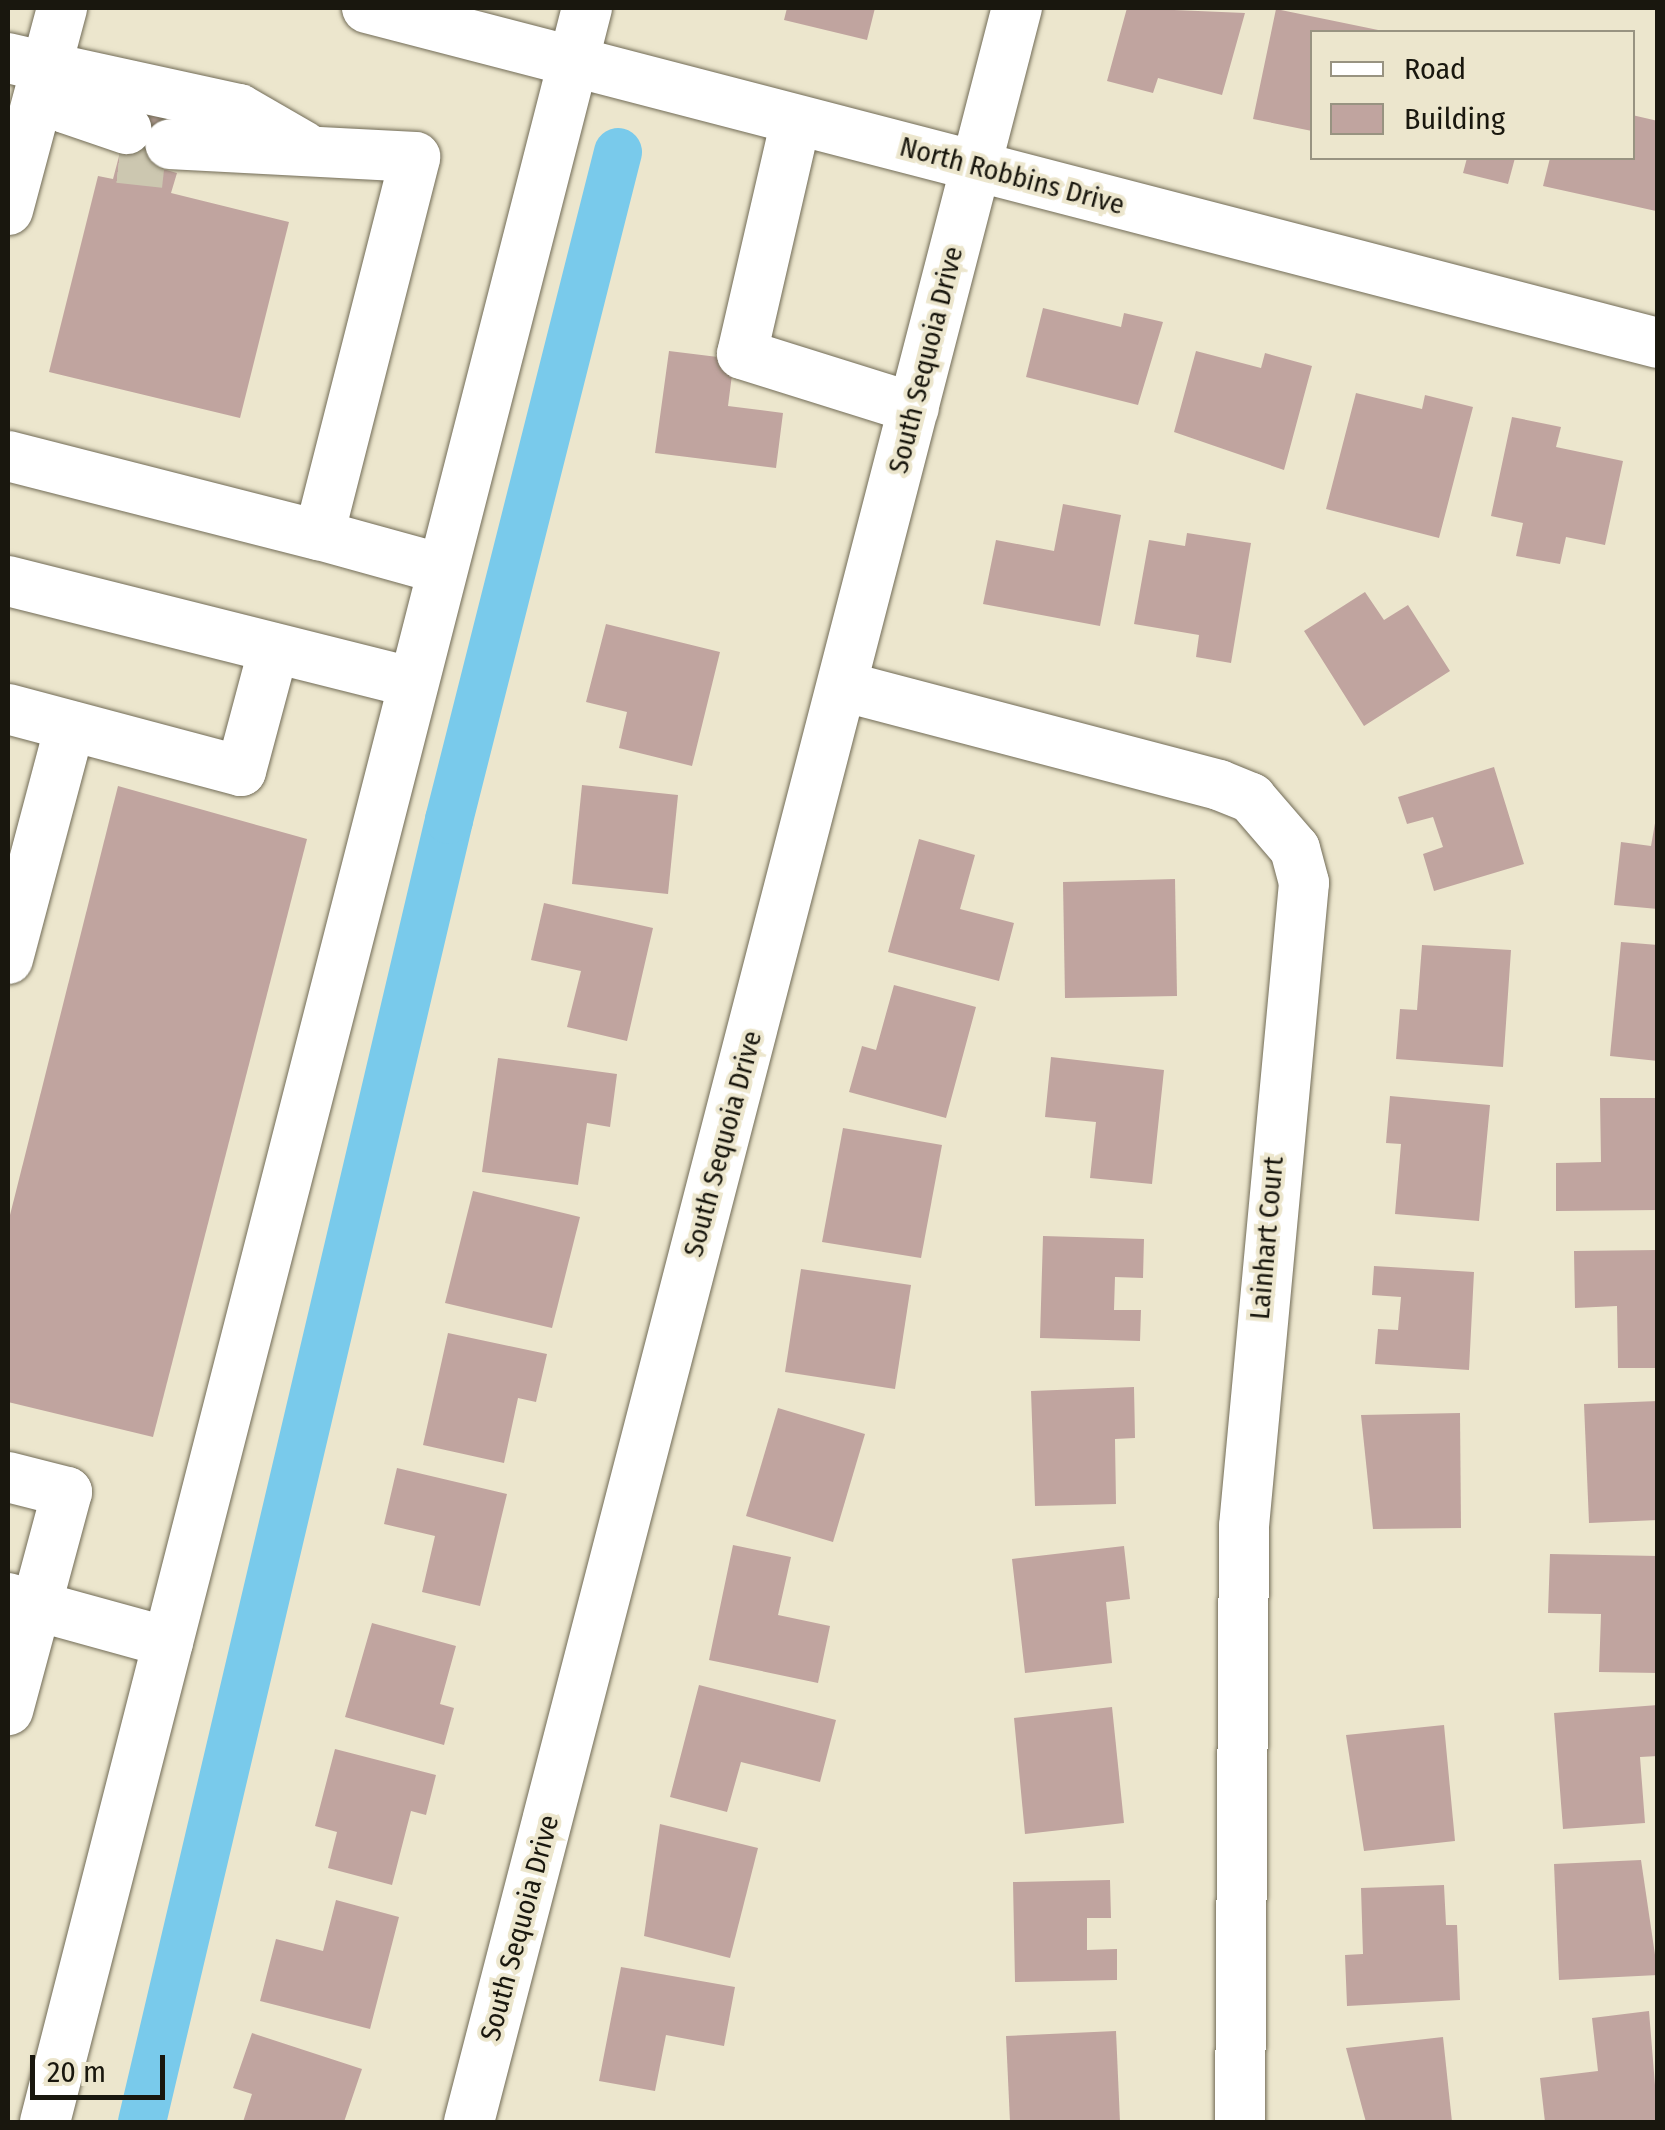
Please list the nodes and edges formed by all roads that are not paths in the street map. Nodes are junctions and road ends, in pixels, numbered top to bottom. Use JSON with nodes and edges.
{"nodes":[{"id":1,"x":62,"y":8,"type":"edge"},
{"id":2,"x":368,"y":8,"type":"edge"},
{"id":3,"x":586,"y":8,"type":"edge"},
{"id":4,"x":1018,"y":8,"type":"edge"},
{"id":5,"x":576,"y":60,"type":"junction"},
{"id":6,"x":40,"y":78,"type":"edge"},
{"id":7,"x":796,"y":120,"type":"junction"},
{"id":8,"x":312,"y":151,"type":"junction"},
{"id":9,"x":976,"y":166,"type":"junction"},
{"id":10,"x":8,"y":210,"type":"edge"},
{"id":11,"x":1658,"y":343,"type":"edge"},
{"id":12,"x":914,"y":408,"type":"junction"},
{"id":13,"x":8,"y":456,"type":"edge"},
{"id":14,"x":318,"y":534,"type":"junction"},
{"id":15,"x":442,"y":569,"type":"junction"},
{"id":16,"x":8,"y":581,"type":"edge"},
{"id":17,"x":274,"y":648,"type":"junction"},
{"id":18,"x":413,"y":683,"type":"junction"},
{"id":19,"x":842,"y":686,"type":"junction"},
{"id":20,"x":8,"y":709,"type":"edge"},
{"id":21,"x":70,"y":726,"type":"junction"},
{"id":22,"x":8,"y":959,"type":"edge"},
{"id":23,"x":8,"y":1477,"type":"edge"},
{"id":24,"x":22,"y":1601,"type":"edge"},
{"id":25,"x":168,"y":1642,"type":"junction"},
{"id":26,"x":8,"y":1710,"type":"edge"},
{"id":27,"x":45,"y":2122,"type":"edge"},
{"id":28,"x":469,"y":2122,"type":"edge"},
{"id":29,"x":1240,"y":2122,"type":"edge"}],
"edges":[{"from":1,"to":6,"type":"street"},
{"from":2,"to":5,"type":"street","name":"North Robbins Drive"},
{"from":3,"to":5,"type":"street"},
{"from":4,"to":9,"type":"street","name":"South Sequoia Drive"},
{"from":5,"to":7,"type":"street","name":"North Robbins Drive"},
{"from":5,"to":15,"type":"street"},
{"from":6,"to":8,"type":"street"},
{"from":6,"to":8,"type":"street"},
{"from":6,"to":10,"type":"street"},
{"from":7,"to":9,"type":"street","name":"North Robbins Drive"},
{"from":7,"to":12,"type":"street"},
{"from":8,"to":14,"type":"street"},
{"from":9,"to":11,"type":"street","name":"North Robbins Drive"},
{"from":9,"to":12,"type":"street","name":"South Sequoia Drive"},
{"from":12,"to":19,"type":"street","name":"South Sequoia Drive"},
{"from":13,"to":14,"type":"street"},
{"from":14,"to":15,"type":"street"},
{"from":15,"to":18,"type":"street"},
{"from":16,"to":17,"type":"street"},
{"from":17,"to":18,"type":"street"},
{"from":17,"to":21,"type":"street"},
{"from":18,"to":25,"type":"street"},
{"from":19,"to":28,"type":"street","name":"South Sequoia Drive"},
{"from":19,"to":29,"type":"street","name":"Lainhart Court"},
{"from":20,"to":21,"type":"street"},
{"from":21,"to":22,"type":"street"},
{"from":23,"to":24,"type":"street"},
{"from":24,"to":25,"type":"street"},
{"from":24,"to":26,"type":"street"},
{"from":25,"to":27,"type":"street"}]}
